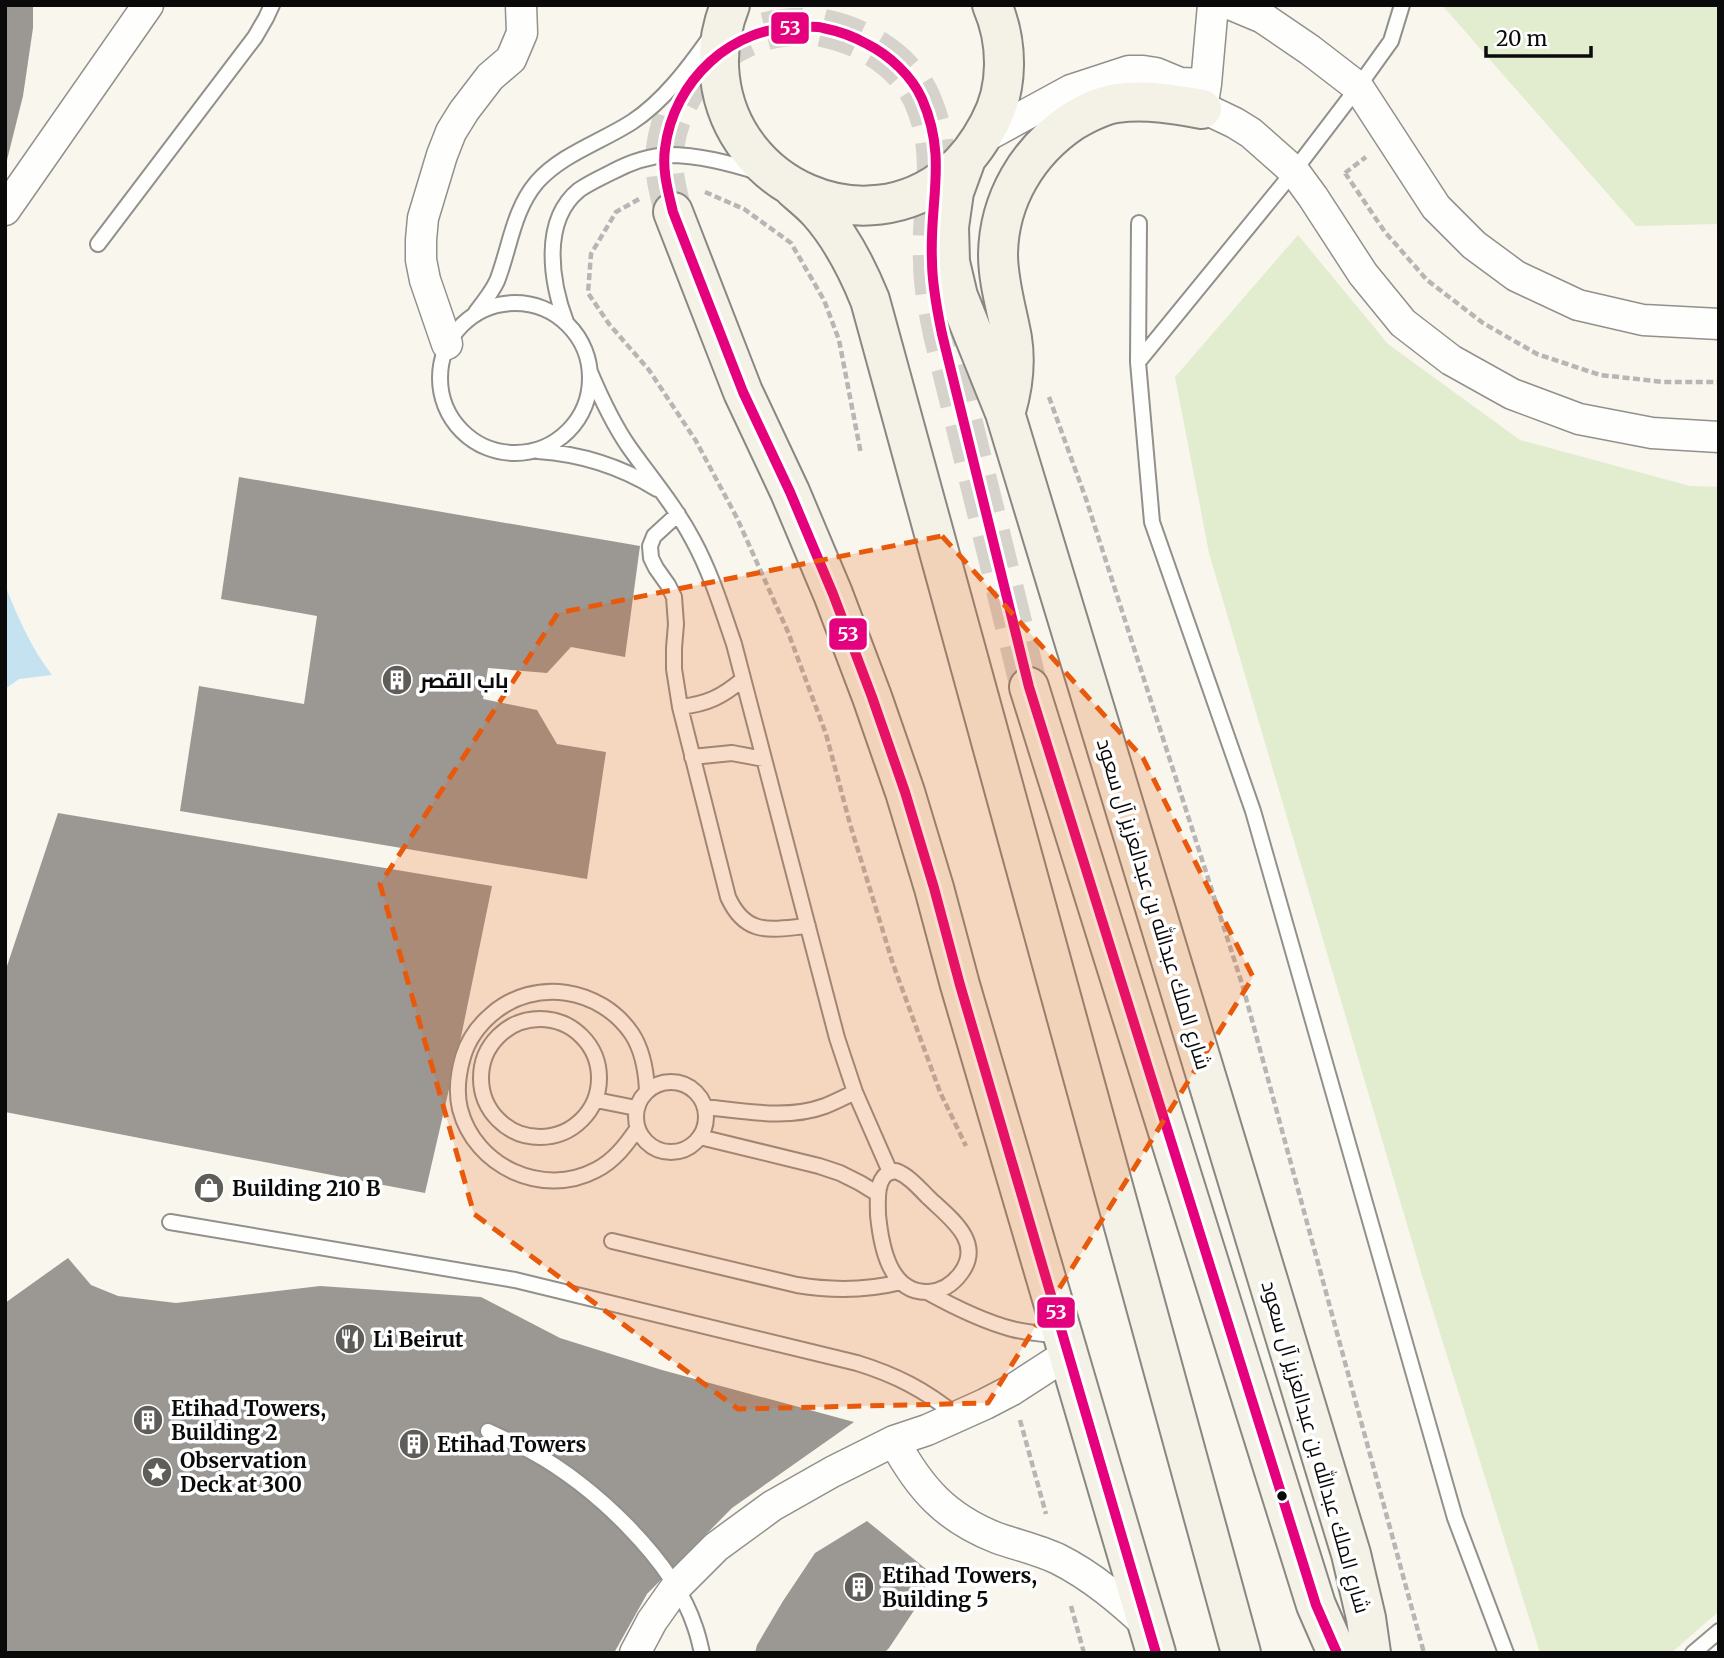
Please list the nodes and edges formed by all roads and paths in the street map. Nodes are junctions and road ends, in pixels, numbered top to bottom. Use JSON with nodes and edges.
{"nodes":[{"id":1,"x":148,"y":5,"type":"edge"},
{"id":2,"x":272,"y":5,"type":"edge"},
{"id":3,"x":521,"y":5,"type":"edge"},
{"id":4,"x":992,"y":5,"type":"edge"},
{"id":5,"x":1213,"y":5,"type":"edge"},
{"id":6,"x":1232,"y":5,"type":"edge"},
{"id":7,"x":1402,"y":5,"type":"edge"},
{"id":8,"x":728,"y":10,"type":"edge"},
{"id":9,"x":1358,"y":87,"type":"junction"},
{"id":10,"x":1204,"y":97,"type":"junction"},
{"id":11,"x":1391,"y":138,"type":"junction"},
{"id":12,"x":974,"y":149,"type":"junction"},
{"id":13,"x":1294,"y":171,"type":"junction"},
{"id":14,"x":786,"y":184,"type":"junction"},
{"id":15,"x":5,"y":210,"type":"edge"},
{"id":16,"x":673,"y":212,"type":"tunnel mouth"},
{"id":17,"x":1139,"y":223,"type":"dead end"},
{"id":18,"x":99,"y":244,"type":"dead end"},
{"id":19,"x":474,"y":315,"type":"junction"},
{"id":20,"x":567,"y":323,"type":"junction"},
{"id":21,"x":1719,"y":324,"type":"edge"},
{"id":22,"x":447,"y":344,"type":"junction"},
{"id":23,"x":1138,"y":362,"type":"junction"},
{"id":24,"x":590,"y":372,"type":"junction"},
{"id":25,"x":1719,"y":382,"type":"edge"},
{"id":26,"x":1048,"y":395,"type":"dead end"},
{"id":27,"x":1005,"y":413,"type":"junction"},
{"id":28,"x":1719,"y":437,"type":"edge"},
{"id":29,"x":536,"y":451,"type":"junction"},
{"id":30,"x":664,"y":494,"type":"junction"},
{"id":31,"x":678,"y":514,"type":"junction"},
{"id":32,"x":743,"y":679,"type":"junction"},
{"id":33,"x":1030,"y":687,"type":"tunnel mouth"},
{"id":34,"x":680,"y":707,"type":"junction"},
{"id":35,"x":692,"y":757,"type":"junction"},
{"id":36,"x":764,"y":759,"type":"junction"},
{"id":37,"x":808,"y":926,"type":"junction"},
{"id":38,"x":647,"y":1090,"type":"junction"},
{"id":39,"x":855,"y":1092,"type":"junction"},
{"id":40,"x":596,"y":1100,"type":"junction"},
{"id":41,"x":705,"y":1107,"type":"junction"},
{"id":42,"x":636,"y":1108,"type":"junction"},
{"id":43,"x":637,"y":1129,"type":"junction"},
{"id":44,"x":700,"y":1138,"type":"junction"},
{"id":45,"x":890,"y":1172,"type":"junction"},
{"id":46,"x":878,"y":1194,"type":"junction"},
{"id":47,"x":170,"y":1222,"type":"dead end"},
{"id":48,"x":612,"y":1241,"type":"dead end"},
{"id":49,"x":901,"y":1282,"type":"junction"},
{"id":50,"x":927,"y":1292,"type":"junction"},
{"id":51,"x":1067,"y":1345,"type":"junction"},
{"id":52,"x":1017,"y":1411,"type":"dead end"},
{"id":53,"x":958,"y":1417,"type":"junction"},
{"id":54,"x":488,"y":1432,"type":"dead end"},
{"id":55,"x":894,"y":1441,"type":"junction"},
{"id":56,"x":1046,"y":1514,"type":"dead end"},
{"id":57,"x":676,"y":1587,"type":"junction"},
{"id":58,"x":1070,"y":1601,"type":"dead end"},
{"id":59,"x":1719,"y":1631,"type":"edge"},
{"id":60,"x":1152,"y":1639,"type":"edge"},
{"id":61,"x":635,"y":1653,"type":"edge"},
{"id":62,"x":702,"y":1653,"type":"edge"},
{"id":63,"x":1084,"y":1653,"type":"edge"},
{"id":64,"x":1241,"y":1653,"type":"edge"},
{"id":65,"x":1337,"y":1653,"type":"edge"},
{"id":66,"x":1371,"y":1653,"type":"edge"},
{"id":67,"x":1424,"y":1653,"type":"edge"},
{"id":68,"x":1506,"y":1653,"type":"edge"},
{"id":69,"x":1693,"y":1653,"type":"edge"}],
"edges":[{"from":1,"to":15,"type":"street"},
{"from":2,"to":18,"type":"lane"},
{"from":3,"to":22,"type":"street"},
{"from":4,"to":12,"type":"street","name":"شارع الملك عبدالله بن عبدالعزيز آل سعود"},
{"from":5,"to":10,"type":"street"},
{"from":6,"to":9,"type":"street"},
{"from":7,"to":9,"type":"lane"},
{"from":8,"to":14,"type":"street"},
{"from":8,"to":19,"type":"lane"},
{"from":9,"to":11,"type":"street"},
{"from":9,"to":13,"type":"lane"},
{"from":10,"to":12,"type":"street"},
{"from":10,"to":13,"type":"street"},
{"from":10,"to":27,"type":"street"},
{"from":11,"to":21,"type":"street"},
{"from":11,"to":25,"type":"path"},
{"from":12,"to":14,"type":"street"},
{"from":12,"to":27,"type":"street","name":"شارع الملك عبدالله بن عبدالعزيز آل سعود"},
{"from":13,"to":23,"type":"lane"},
{"from":13,"to":28,"type":"street"},
{"from":14,"to":20,"type":"lane"},
{"from":14,"to":64,"type":"street"},
{"from":16,"to":51,"type":"street"},
{"from":17,"to":23,"type":"lane"},
{"from":19,"to":20,"type":"lane"},
{"from":19,"to":22,"type":"lane"},
{"from":20,"to":24,"type":"lane"},
{"from":22,"to":29,"type":"lane"},
{"from":23,"to":68,"type":"lane"},
{"from":24,"to":29,"type":"lane"},
{"from":24,"to":30,"type":"lane"},
{"from":26,"to":67,"type":"path"},
{"from":27,"to":66,"type":"street","name":"شارع الملك عبدالله بن عبدالعزيز آل سعود"},
{"from":29,"to":30,"type":"lane"},
{"from":30,"to":31,"type":"lane"},
{"from":31,"to":32,"type":"lane"},
{"from":31,"to":34,"type":"lane"},
{"from":32,"to":34,"type":"lane"},
{"from":32,"to":36,"type":"lane"},
{"from":33,"to":65,"type":"street"},
{"from":34,"to":35,"type":"lane"},
{"from":35,"to":36,"type":"lane"},
{"from":35,"to":37,"type":"lane"},
{"from":36,"to":37,"type":"lane"},
{"from":37,"to":39,"type":"lane"},
{"from":38,"to":41,"type":"lane"},
{"from":38,"to":42,"type":"lane"},
{"from":38,"to":43,"type":"lane"},
{"from":39,"to":41,"type":"lane"},
{"from":39,"to":45,"type":"lane"},
{"from":40,"to":40,"type":"lane"},
{"from":40,"to":42,"type":"lane"},
{"from":41,"to":44,"type":"lane"},
{"from":42,"to":43,"type":"lane"},
{"from":43,"to":44,"type":"lane"},
{"from":44,"to":46,"type":"lane"},
{"from":45,"to":46,"type":"lane"},
{"from":45,"to":50,"type":"lane"},
{"from":46,"to":49,"type":"lane"},
{"from":47,"to":53,"type":"lane"},
{"from":48,"to":49,"type":"lane"},
{"from":49,"to":50,"type":"lane"},
{"from":50,"to":51,"type":"lane"},
{"from":51,"to":53,"type":"street"},
{"from":51,"to":60,"type":"street"},
{"from":52,"to":56,"type":"path"},
{"from":53,"to":55,"type":"street"},
{"from":54,"to":57,"type":"lane"},
{"from":55,"to":57,"type":"street"},
{"from":55,"to":60,"type":"street"},
{"from":57,"to":61,"type":"street"},
{"from":57,"to":62,"type":"lane"},
{"from":58,"to":63,"type":"path"},
{"from":59,"to":69,"type":"lane"}]}
